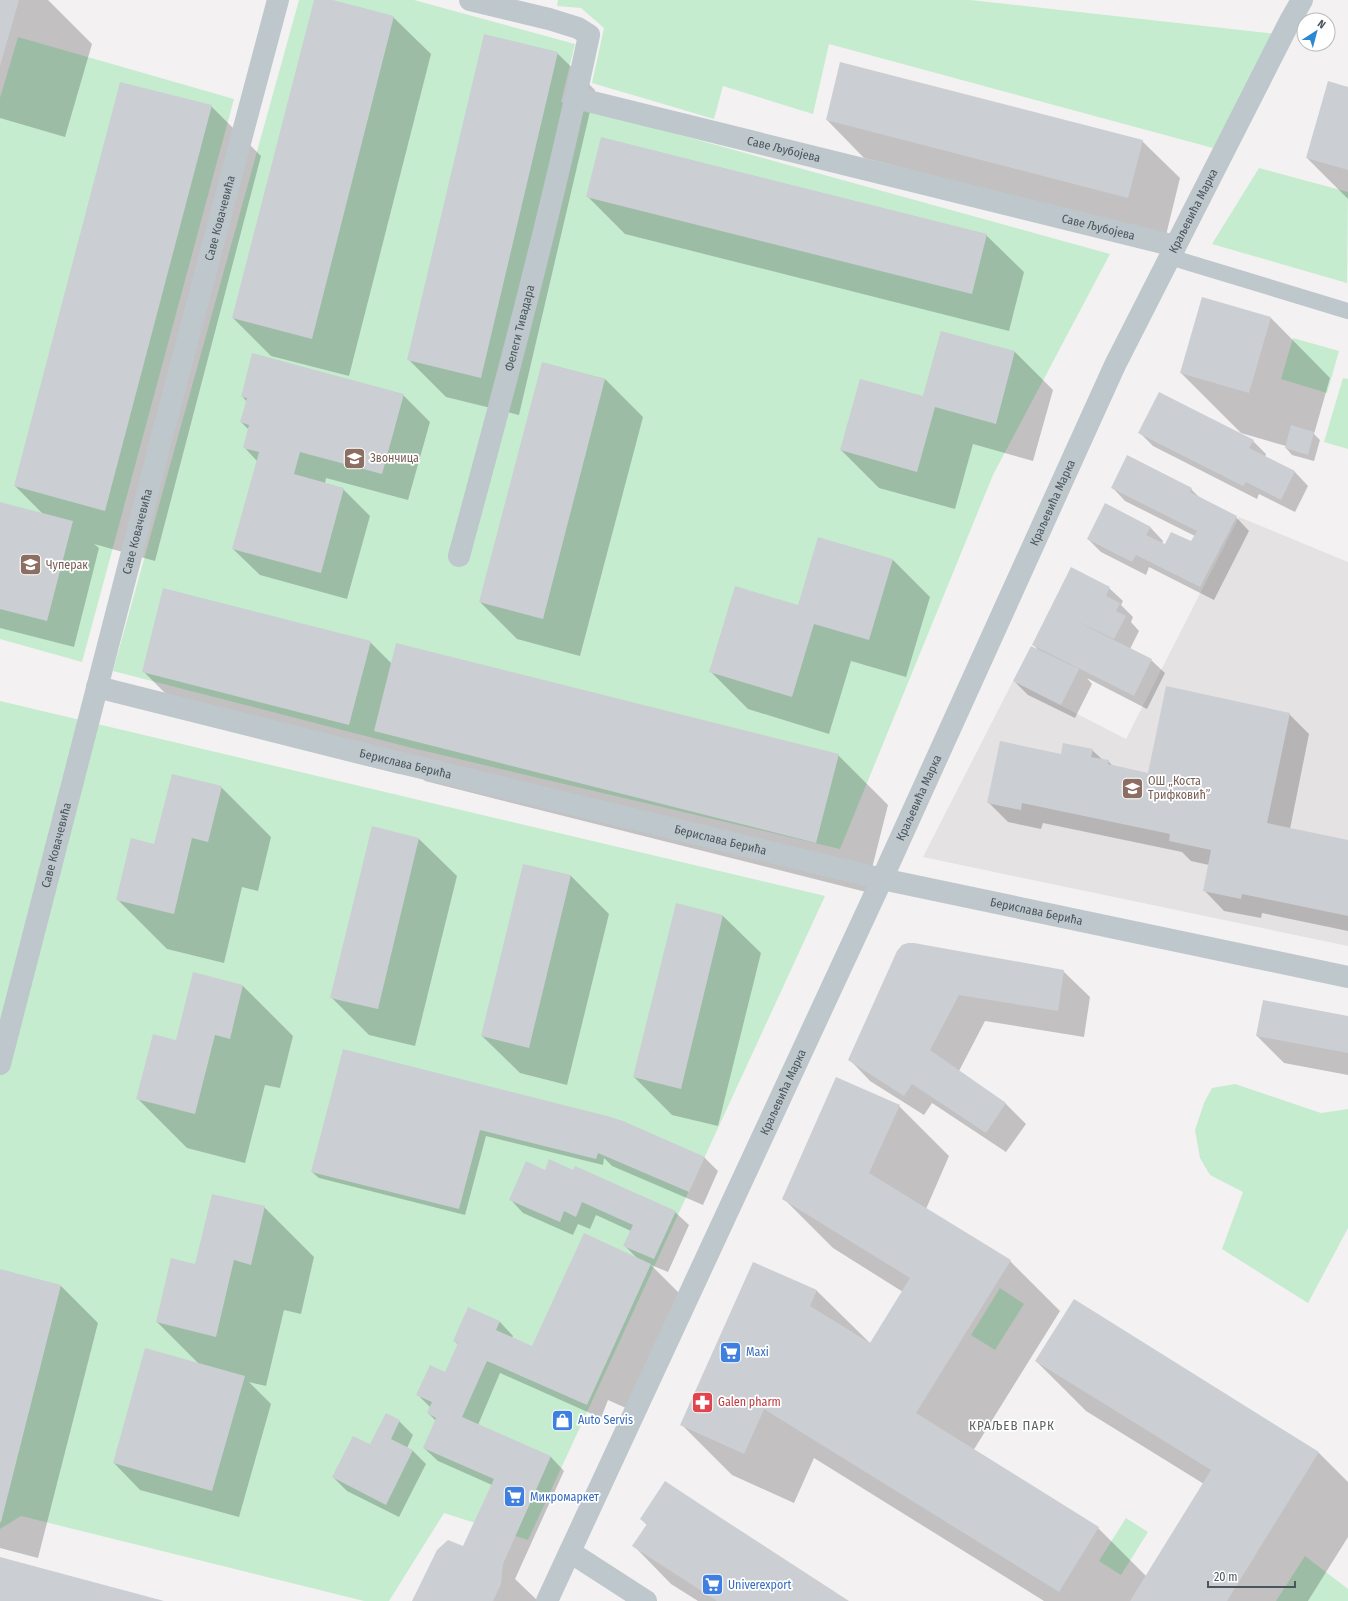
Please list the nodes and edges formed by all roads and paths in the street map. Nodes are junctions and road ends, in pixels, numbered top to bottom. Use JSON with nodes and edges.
{"nodes":[{"id":1,"x":278,"y":0,"type":"edge"},
{"id":2,"x":470,"y":0,"type":"edge"},
{"id":3,"x":1302,"y":0,"type":"edge"},
{"id":4,"x":576,"y":98,"type":"junction"},
{"id":5,"x":1172,"y":252,"type":"junction"},
{"id":6,"x":1348,"y":311,"type":"edge"},
{"id":7,"x":460,"y":556,"type":"dead end"},
{"id":8,"x":97,"y":687,"type":"junction"},
{"id":9,"x":882,"y":879,"type":"junction"},
{"id":10,"x":1348,"y":977,"type":"edge"},
{"id":11,"x":0,"y":1064,"type":"edge"},
{"id":12,"x":570,"y":1552,"type":"junction"},
{"id":13,"x":547,"y":1601,"type":"edge"},
{"id":14,"x":646,"y":1601,"type":"edge"}],
"edges":[{"from":1,"to":8,"type":"street","name":"Саве Ковачевића"},
{"from":2,"to":4,"type":"street"},
{"from":3,"to":5,"type":"street","name":"Краљевића Марка"},
{"from":4,"to":5,"type":"street","name":"Саве Љубојева"},
{"from":4,"to":7,"type":"street","name":"Фелеги Тивадара"},
{"from":5,"to":6,"type":"lane"},
{"from":5,"to":9,"type":"street","name":"Краљевића Марка"},
{"from":8,"to":9,"type":"street","name":"Берислава Берића"},
{"from":8,"to":11,"type":"street","name":"Саве Ковачевића"},
{"from":9,"to":10,"type":"street","name":"Берислава Берића"},
{"from":9,"to":12,"type":"street","name":"Краљевића Марка"},
{"from":12,"to":13,"type":"street","name":"Краљевића Марка"},
{"from":12,"to":14,"type":"street"}]}
